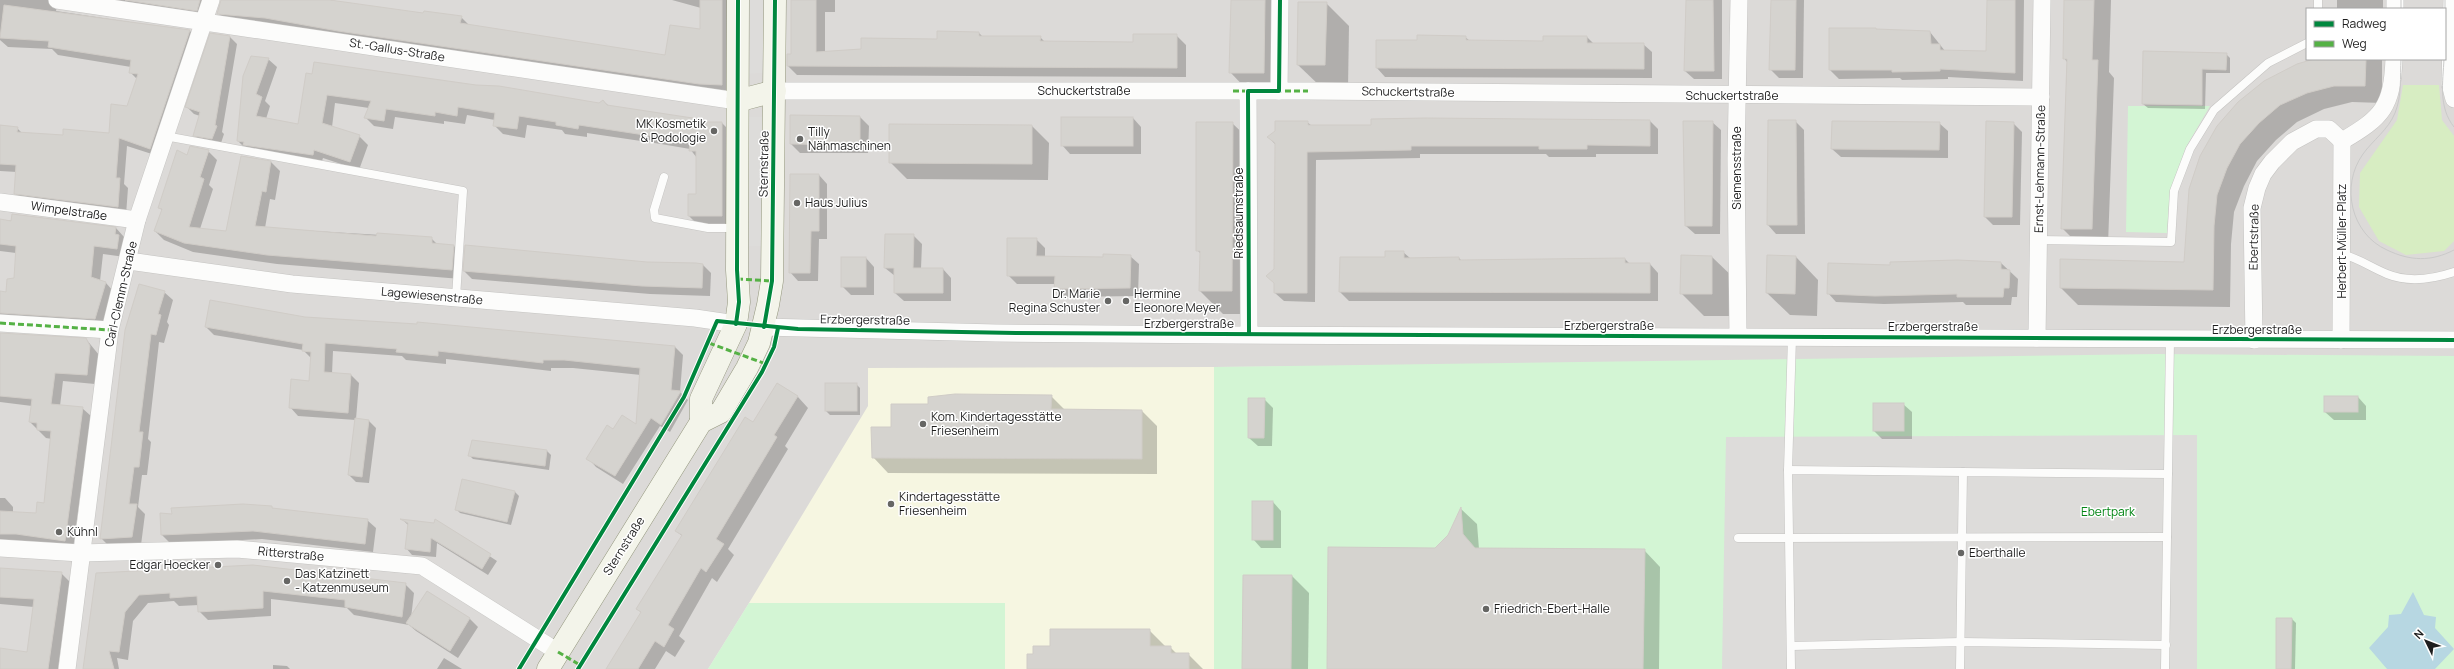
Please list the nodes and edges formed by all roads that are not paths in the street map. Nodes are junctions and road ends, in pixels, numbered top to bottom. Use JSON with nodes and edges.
{"nodes":[{"id":1,"x":56,"y":0,"type":"edge"},
{"id":2,"x":211,"y":0,"type":"edge"},
{"id":3,"x":738,"y":0,"type":"edge"},
{"id":4,"x":775,"y":0,"type":"edge"},
{"id":5,"x":1280,"y":0,"type":"edge"},
{"id":6,"x":1739,"y":0,"type":"edge"},
{"id":7,"x":2042,"y":0,"type":"edge"},
{"id":8,"x":2452,"y":0,"type":"edge"},
{"id":9,"x":203,"y":21,"type":"junction"},
{"id":10,"x":2306,"y":44,"type":"edge"},
{"id":11,"x":2394,"y":60,"type":"edge"},
{"id":12,"x":775,"y":91,"type":"junction"},
{"id":13,"x":1248,"y":91,"type":"junction"},
{"id":14,"x":1279,"y":91,"type":"junction"},
{"id":15,"x":1738,"y":96,"type":"junction"},
{"id":16,"x":2041,"y":97,"type":"junction"},
{"id":17,"x":2454,"y":99,"type":"edge"},
{"id":18,"x":737,"y":101,"type":"junction"},
{"id":19,"x":165,"y":136,"type":"junction"},
{"id":20,"x":2342,"y":141,"type":"junction"},
{"id":21,"x":664,"y":177,"type":"dead end"},
{"id":22,"x":0,"y":202,"type":"edge"},
{"id":23,"x":137,"y":220,"type":"junction"},
{"id":24,"x":737,"y":228,"type":"junction"},
{"id":25,"x":2039,"y":240,"type":"junction"},
{"id":26,"x":2342,"y":254,"type":"junction"},
{"id":27,"x":129,"y":261,"type":"junction"},
{"id":28,"x":2454,"y":272,"type":"edge"},
{"id":29,"x":456,"y":297,"type":"junction"},
{"id":30,"x":0,"y":323,"type":"edge"},
{"id":31,"x":736,"y":324,"type":"junction"},
{"id":32,"x":764,"y":327,"type":"junction"},
{"id":33,"x":110,"y":330,"type":"junction"},
{"id":34,"x":1249,"y":334,"type":"junction"},
{"id":35,"x":1738,"y":336,"type":"junction"},
{"id":36,"x":1792,"y":336,"type":"junction"},
{"id":37,"x":2037,"y":338,"type":"junction"},
{"id":38,"x":2170,"y":340,"type":"junction"},
{"id":39,"x":2254,"y":340,"type":"junction"},
{"id":40,"x":2341,"y":340,"type":"junction"},
{"id":41,"x":2454,"y":340,"type":"edge"},
{"id":42,"x":701,"y":422,"type":"junction"},
{"id":43,"x":1788,"y":470,"type":"junction"},
{"id":44,"x":1963,"y":472,"type":"junction"},
{"id":45,"x":2168,"y":474,"type":"junction"},
{"id":46,"x":2167,"y":537,"type":"junction"},
{"id":47,"x":1738,"y":538,"type":"dead end"},
{"id":48,"x":1789,"y":538,"type":"junction"},
{"id":49,"x":1962,"y":538,"type":"junction"},
{"id":50,"x":0,"y":548,"type":"edge"},
{"id":51,"x":80,"y":553,"type":"junction"},
{"id":52,"x":1960,"y":642,"type":"junction"},
{"id":53,"x":2166,"y":645,"type":"junction"},
{"id":54,"x":1792,"y":646,"type":"junction"},
{"id":55,"x":553,"y":660,"type":"edge"},
{"id":56,"x":67,"y":669,"type":"edge"},
{"id":57,"x":1791,"y":669,"type":"edge"},
{"id":58,"x":1960,"y":669,"type":"edge"},
{"id":59,"x":2165,"y":669,"type":"edge"}],
"edges":[{"from":1,"to":9,"type":"street","name":"St.-Gallus-Straße"},
{"from":2,"to":9,"type":"street","name":"Carl-Clemm-Straße"},
{"from":3,"to":18,"type":"main road"},
{"from":4,"to":12,"type":"main road","name":"Sternstraße"},
{"from":5,"to":14,"type":"street"},
{"from":6,"to":15,"type":"street","name":"Siemensstraße"},
{"from":7,"to":16,"type":"street","name":"Ernst-Lehmann-Straße"},
{"from":8,"to":17,"type":"street"},
{"from":9,"to":18,"type":"street","name":"St.-Gallus-Straße"},
{"from":9,"to":19,"type":"street","name":"Carl-Clemm-Straße"},
{"from":10,"to":25,"type":"lane"},
{"from":11,"to":20,"type":"street"},
{"from":12,"to":13,"type":"street","name":"Schuckertstraße"},
{"from":12,"to":18,"type":"main road"},
{"from":12,"to":32,"type":"main road","name":"Sternstraße"},
{"from":13,"to":14,"type":"street","name":"Schuckertstraße"},
{"from":13,"to":34,"type":"street","name":"Riedsaumstraße"},
{"from":14,"to":15,"type":"street","name":"Schuckertstraße"},
{"from":15,"to":16,"type":"street","name":"Schuckertstraße"},
{"from":15,"to":35,"type":"street","name":"Siemensstraße"},
{"from":16,"to":25,"type":"street","name":"Ernst-Lehmann-Straße"},
{"from":18,"to":24,"type":"main road"},
{"from":19,"to":23,"type":"street","name":"Carl-Clemm-Straße"},
{"from":19,"to":29,"type":"lane"},
{"from":20,"to":26,"type":"street","name":"Herbert-Müller-Platz"},
{"from":20,"to":39,"type":"street","name":"Ebertstraße"},
{"from":21,"to":24,"type":"lane"},
{"from":22,"to":23,"type":"street","name":"Wimpelstraße"},
{"from":23,"to":27,"type":"street","name":"Carl-Clemm-Straße"},
{"from":24,"to":31,"type":"main road"},
{"from":25,"to":37,"type":"street","name":"Ernst-Lehmann-Straße"},
{"from":26,"to":28,"type":"lane"},
{"from":26,"to":40,"type":"street","name":"Herbert-Müller-Platz"},
{"from":27,"to":29,"type":"street","name":"Lagewiesenstraße"},
{"from":27,"to":33,"type":"street","name":"Carl-Clemm-Straße"},
{"from":29,"to":31,"type":"street","name":"Lagewiesenstraße"},
{"from":30,"to":33,"type":"street"},
{"from":31,"to":32,"type":"main road"},
{"from":31,"to":42,"type":"main road"},
{"from":32,"to":34,"type":"street","name":"Erzbergerstraße"},
{"from":32,"to":42,"type":"main road","name":"Sternstraße"},
{"from":33,"to":51,"type":"street","name":"Carl-Clemm-Straße"},
{"from":34,"to":35,"type":"street","name":"Erzbergerstraße"},
{"from":35,"to":36,"type":"street","name":"Erzbergerstraße"},
{"from":36,"to":37,"type":"street","name":"Erzbergerstraße"},
{"from":36,"to":43,"type":"lane"},
{"from":37,"to":38,"type":"street","name":"Erzbergerstraße"},
{"from":38,"to":39,"type":"street","name":"Erzbergerstraße"},
{"from":38,"to":45,"type":"lane"},
{"from":39,"to":40,"type":"street","name":"Erzbergerstraße"},
{"from":40,"to":41,"type":"street","name":"Erzbergerstraße"},
{"from":42,"to":55,"type":"main road","name":"Sternstraße"},
{"from":43,"to":44,"type":"lane"},
{"from":43,"to":48,"type":"lane"},
{"from":44,"to":45,"type":"lane"},
{"from":44,"to":49,"type":"lane"},
{"from":45,"to":46,"type":"lane"},
{"from":46,"to":49,"type":"lane"},
{"from":46,"to":53,"type":"lane"},
{"from":47,"to":48,"type":"lane"},
{"from":48,"to":49,"type":"lane"},
{"from":48,"to":54,"type":"lane"},
{"from":49,"to":52,"type":"lane"},
{"from":50,"to":51,"type":"street","name":"Ritterstraße"},
{"from":51,"to":55,"type":"street","name":"Ritterstraße"},
{"from":51,"to":56,"type":"street","name":"Carl-Clemm-Straße"},
{"from":52,"to":53,"type":"lane"},
{"from":52,"to":54,"type":"lane"},
{"from":52,"to":58,"type":"lane"},
{"from":53,"to":59,"type":"lane"},
{"from":54,"to":57,"type":"lane"}]}
